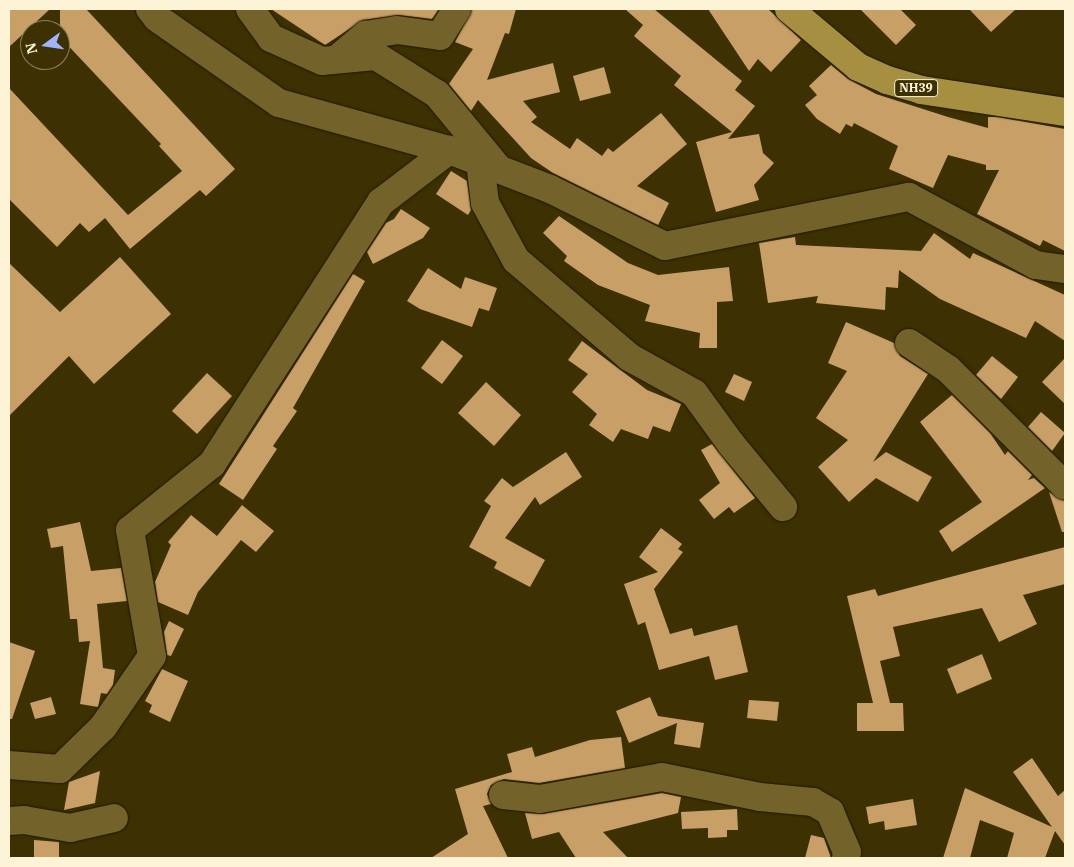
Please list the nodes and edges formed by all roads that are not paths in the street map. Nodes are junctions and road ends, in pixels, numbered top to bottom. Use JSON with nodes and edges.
{"nodes":[{"id":1,"x":150,"y":9,"type":"edge"},
{"id":2,"x":250,"y":9,"type":"edge"},
{"id":3,"x":457,"y":9,"type":"edge"},
{"id":4,"x":789,"y":9,"type":"edge"},
{"id":5,"x":391,"y":19,"type":"edge"},
{"id":6,"x":338,"y":59,"type":"junction"},
{"id":7,"x":1065,"y":112,"type":"edge"},
{"id":8,"x":449,"y":150,"type":"junction"},
{"id":9,"x":490,"y":166,"type":"junction"},
{"id":10,"x":1065,"y":269,"type":"edge"},
{"id":11,"x":909,"y":343,"type":"dead end"},
{"id":12,"x":1065,"y":486,"type":"edge"},
{"id":13,"x":783,"y":507,"type":"dead end"},
{"id":14,"x":9,"y":765,"type":"edge"},
{"id":15,"x":503,"y":795,"type":"dead end"},
{"id":16,"x":114,"y":818,"type":"dead end"},
{"id":17,"x":9,"y":821,"type":"edge"},
{"id":18,"x":846,"y":858,"type":"edge"}],
"edges":[{"from":1,"to":8,"type":"street"},
{"from":2,"to":6,"type":"street"},
{"from":3,"to":5,"type":"street"},
{"from":4,"to":7,"type":"highway","number":"NH39"},
{"from":5,"to":6,"type":"street"},
{"from":6,"to":9,"type":"street"},
{"from":8,"to":9,"type":"street"},
{"from":8,"to":14,"type":"street"},
{"from":9,"to":10,"type":"street"},
{"from":9,"to":13,"type":"street"},
{"from":11,"to":12,"type":"street"},
{"from":15,"to":18,"type":"street"},
{"from":16,"to":17,"type":"street"}]}
